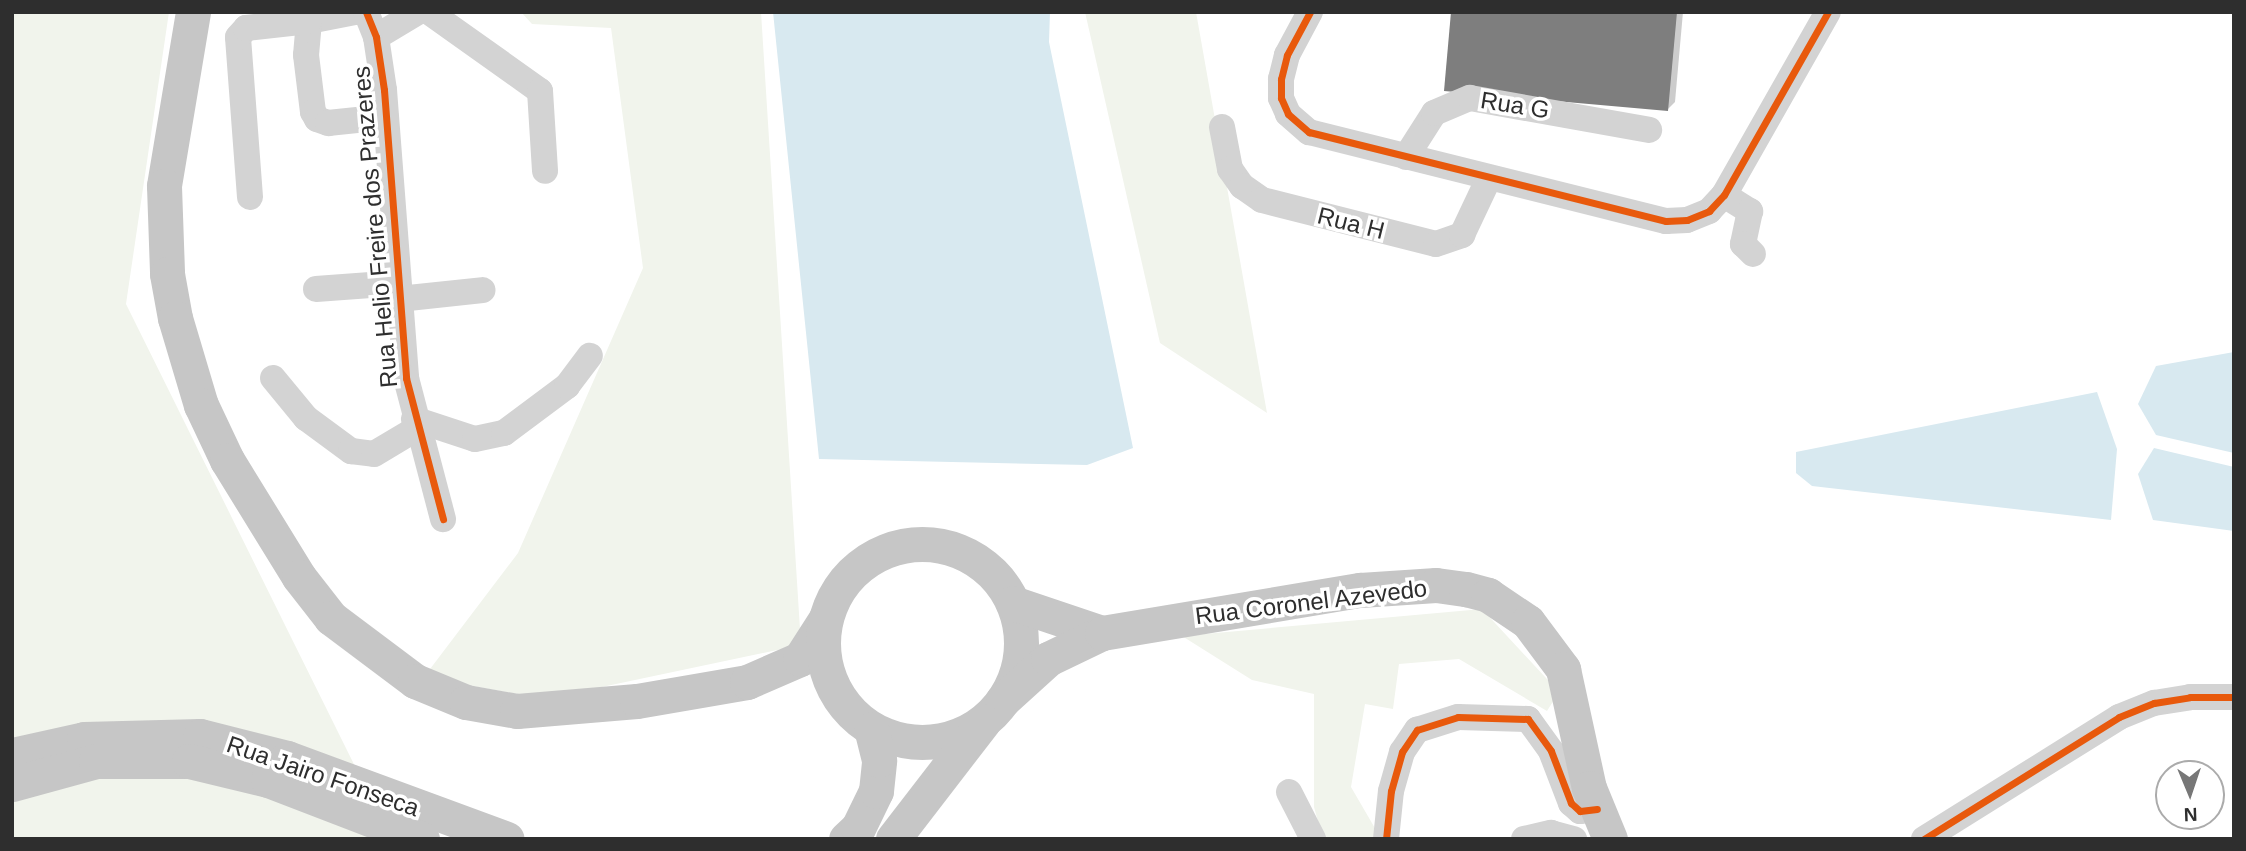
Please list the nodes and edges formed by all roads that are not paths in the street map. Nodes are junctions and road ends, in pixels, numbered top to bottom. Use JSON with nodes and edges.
{"nodes":[{"id":1,"x":193,"y":12,"type":"edge"},
{"id":2,"x":355,"y":12,"type":"edge"},
{"id":3,"x":366,"y":12,"type":"edge"},
{"id":4,"x":418,"y":12,"type":"edge"},
{"id":5,"x":429,"y":12,"type":"edge"},
{"id":6,"x":1310,"y":12,"type":"edge"},
{"id":7,"x":1828,"y":12,"type":"edge"},
{"id":8,"x":309,"y":21,"type":"junction"},
{"id":9,"x":376,"y":37,"type":"junction"},
{"id":10,"x":386,"y":117,"type":"junction"},
{"id":11,"x":1222,"y":127,"type":"dead end"},
{"id":12,"x":1649,"y":130,"type":"dead end"},
{"id":13,"x":1406,"y":157,"type":"junction"},
{"id":14,"x":545,"y":171,"type":"dead end"},
{"id":15,"x":1489,"y":178,"type":"junction"},
{"id":16,"x":1724,"y":195,"type":"junction"},
{"id":17,"x":250,"y":197,"type":"dead end"},
{"id":18,"x":1754,"y":254,"type":"dead end"},
{"id":19,"x":316,"y":289,"type":"dead end"},
{"id":20,"x":483,"y":290,"type":"dead end"},
{"id":21,"x":399,"y":291,"type":"junction"},
{"id":22,"x":590,"y":356,"type":"dead end"},
{"id":23,"x":272,"y":378,"type":"dead end"},
{"id":24,"x":415,"y":424,"type":"junction"},
{"id":25,"x":443,"y":519,"type":"dead end"},
{"id":26,"x":1013,"y":603,"type":"junction"},
{"id":27,"x":825,"y":621,"type":"junction"},
{"id":28,"x":1102,"y":633,"type":"junction"},
{"id":29,"x":747,"y":682,"type":"junction"},
{"id":30,"x":2234,"y":696,"type":"edge"},
{"id":31,"x":993,"y":711,"type":"junction"},
{"id":32,"x":858,"y":718,"type":"junction"},
{"id":33,"x":12,"y":755,"type":"edge"},
{"id":34,"x":12,"y":783,"type":"edge"},
{"id":35,"x":1289,"y":792,"type":"dead end"},
{"id":36,"x":1603,"y":824,"type":"edge"},
{"id":37,"x":422,"y":839,"type":"edge"},
{"id":38,"x":507,"y":839,"type":"edge"},
{"id":39,"x":846,"y":839,"type":"edge"},
{"id":40,"x":893,"y":839,"type":"edge"},
{"id":41,"x":1313,"y":839,"type":"edge"},
{"id":42,"x":1386,"y":839,"type":"edge"},
{"id":43,"x":1524,"y":839,"type":"edge"},
{"id":44,"x":1574,"y":839,"type":"edge"},
{"id":45,"x":1924,"y":839,"type":"edge"}],
"edges":[{"from":1,"to":29,"type":"main road"},
{"from":2,"to":8,"type":"street"},
{"from":3,"to":9,"type":"street","name":"Rua Helio Freire dos Prazeres"},
{"from":4,"to":9,"type":"street"},
{"from":5,"to":14,"type":"street"},
{"from":6,"to":13,"type":"street"},
{"from":7,"to":16,"type":"street"},
{"from":8,"to":10,"type":"street"},
{"from":8,"to":17,"type":"street"},
{"from":9,"to":10,"type":"street","name":"Rua Helio Freire dos Prazeres"},
{"from":10,"to":21,"type":"street","name":"Rua Helio Freire dos Prazeres"},
{"from":11,"to":15,"type":"street","name":"Rua H"},
{"from":12,"to":13,"type":"street","name":"Rua G"},
{"from":13,"to":15,"type":"street"},
{"from":15,"to":16,"type":"street"},
{"from":16,"to":18,"type":"street"},
{"from":19,"to":21,"type":"street"},
{"from":20,"to":21,"type":"street"},
{"from":21,"to":24,"type":"street","name":"Rua Helio Freire dos Prazeres"},
{"from":22,"to":24,"type":"street"},
{"from":23,"to":24,"type":"street"},
{"from":24,"to":25,"type":"street","name":"Rua Helio Freire dos Prazeres"},
{"from":26,"to":27,"type":"main road"},
{"from":26,"to":28,"type":"main road"},
{"from":26,"to":31,"type":"main road"},
{"from":27,"to":29,"type":"main road"},
{"from":27,"to":32,"type":"main road"},
{"from":28,"to":31,"type":"main road"},
{"from":28,"to":36,"type":"main road","name":"Rua Coronel Azevedo"},
{"from":29,"to":32,"type":"main road"},
{"from":30,"to":45,"type":"street"},
{"from":31,"to":32,"type":"main road"},
{"from":31,"to":40,"type":"main road"},
{"from":32,"to":39,"type":"main road"},
{"from":33,"to":38,"type":"main road","name":"Rua Jairo Fonseca"},
{"from":34,"to":37,"type":"main road","name":"Rua Jairo Fonseca"},
{"from":35,"to":41,"type":"street"},
{"from":36,"to":42,"type":"street"},
{"from":43,"to":44,"type":"street"}]}
